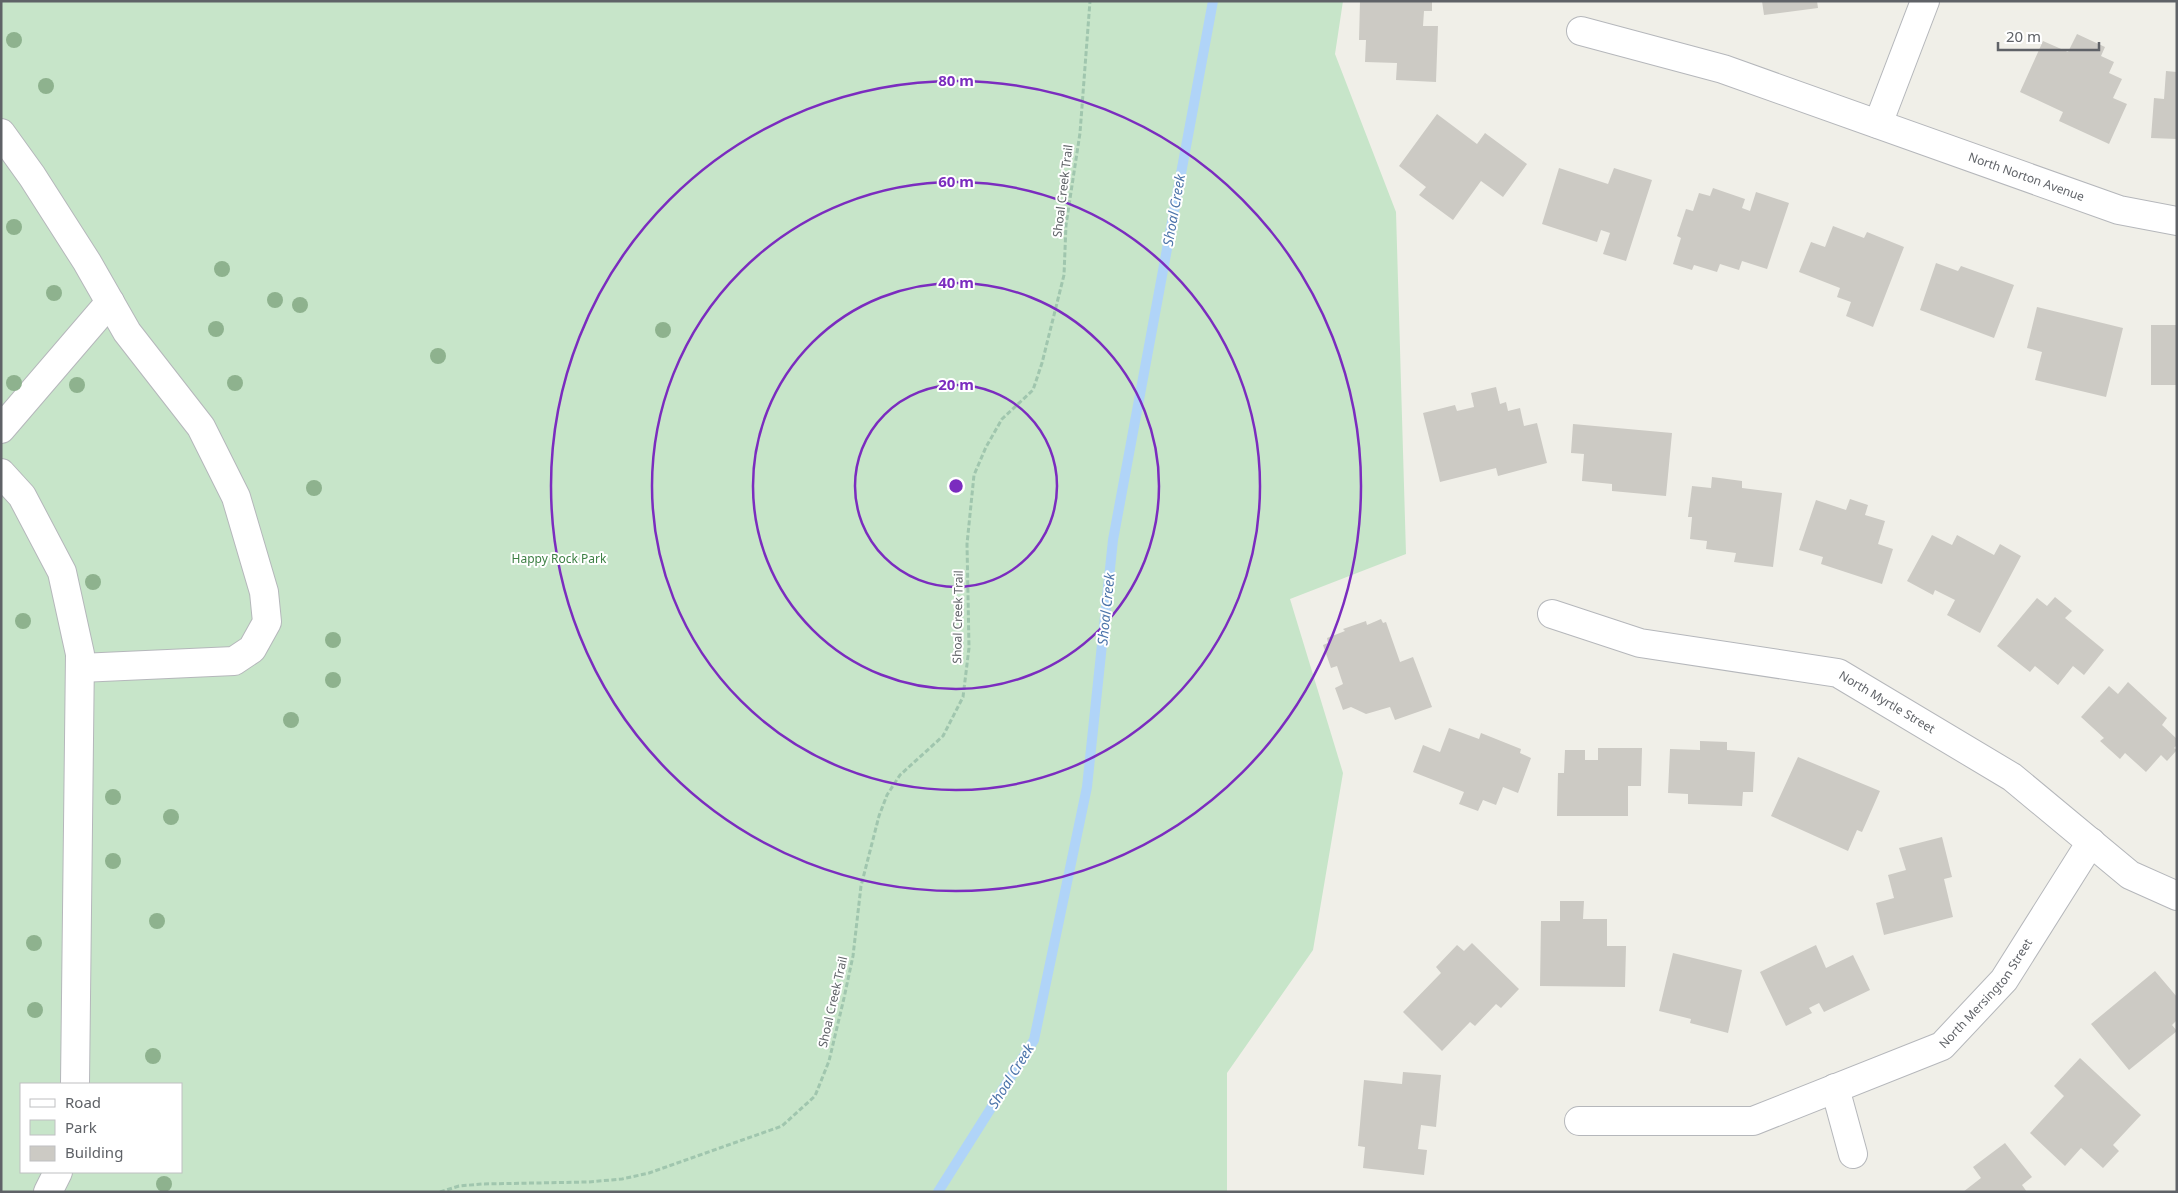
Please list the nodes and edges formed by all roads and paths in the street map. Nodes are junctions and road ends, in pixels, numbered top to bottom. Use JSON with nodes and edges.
{"nodes":[{"id":1,"x":1090,"y":1,"type":"edge"},
{"id":2,"x":1925,"y":1,"type":"edge"},
{"id":3,"x":1582,"y":31,"type":"dead end"},
{"id":4,"x":1878,"y":124,"type":"junction"},
{"id":5,"x":1,"y":133,"type":"edge"},
{"id":6,"x":2177,"y":221,"type":"edge"},
{"id":7,"x":110,"y":302,"type":"junction"},
{"id":8,"x":1,"y":429,"type":"edge"},
{"id":9,"x":1,"y":473,"type":"edge"},
{"id":10,"x":1552,"y":614,"type":"dead end"},
{"id":11,"x":80,"y":668,"type":"junction"},
{"id":12,"x":2091,"y":842,"type":"junction"},
{"id":13,"x":2177,"y":896,"type":"edge"},
{"id":14,"x":76,"y":1083,"type":"edge"},
{"id":15,"x":1835,"y":1088,"type":"junction"},
{"id":16,"x":1579,"y":1121,"type":"dead end"},
{"id":17,"x":1853,"y":1154,"type":"dead end"},
{"id":18,"x":58,"y":1173,"type":"edge"},
{"id":19,"x":48,"y":1192,"type":"edge"},
{"id":20,"x":440,"y":1192,"type":"edge"}],
"edges":[{"from":1,"to":20,"type":"path","name":"Shoal Creek Trail"},
{"from":2,"to":4,"type":"street"},
{"from":3,"to":4,"type":"street","name":"North Norton Avenue"},
{"from":4,"to":6,"type":"street","name":"North Norton Avenue"},
{"from":5,"to":7,"type":"street"},
{"from":7,"to":8,"type":"street"},
{"from":7,"to":11,"type":"street"},
{"from":9,"to":11,"type":"street"},
{"from":10,"to":12,"type":"street","name":"North Myrtle Street"},
{"from":11,"to":14,"type":"street"},
{"from":12,"to":13,"type":"street","name":"North Myrtle Street"},
{"from":12,"to":15,"type":"street","name":"North Mersington Street"},
{"from":15,"to":16,"type":"street","name":"North Mersington Street"},
{"from":15,"to":17,"type":"street"},
{"from":18,"to":19,"type":"street"}]}
